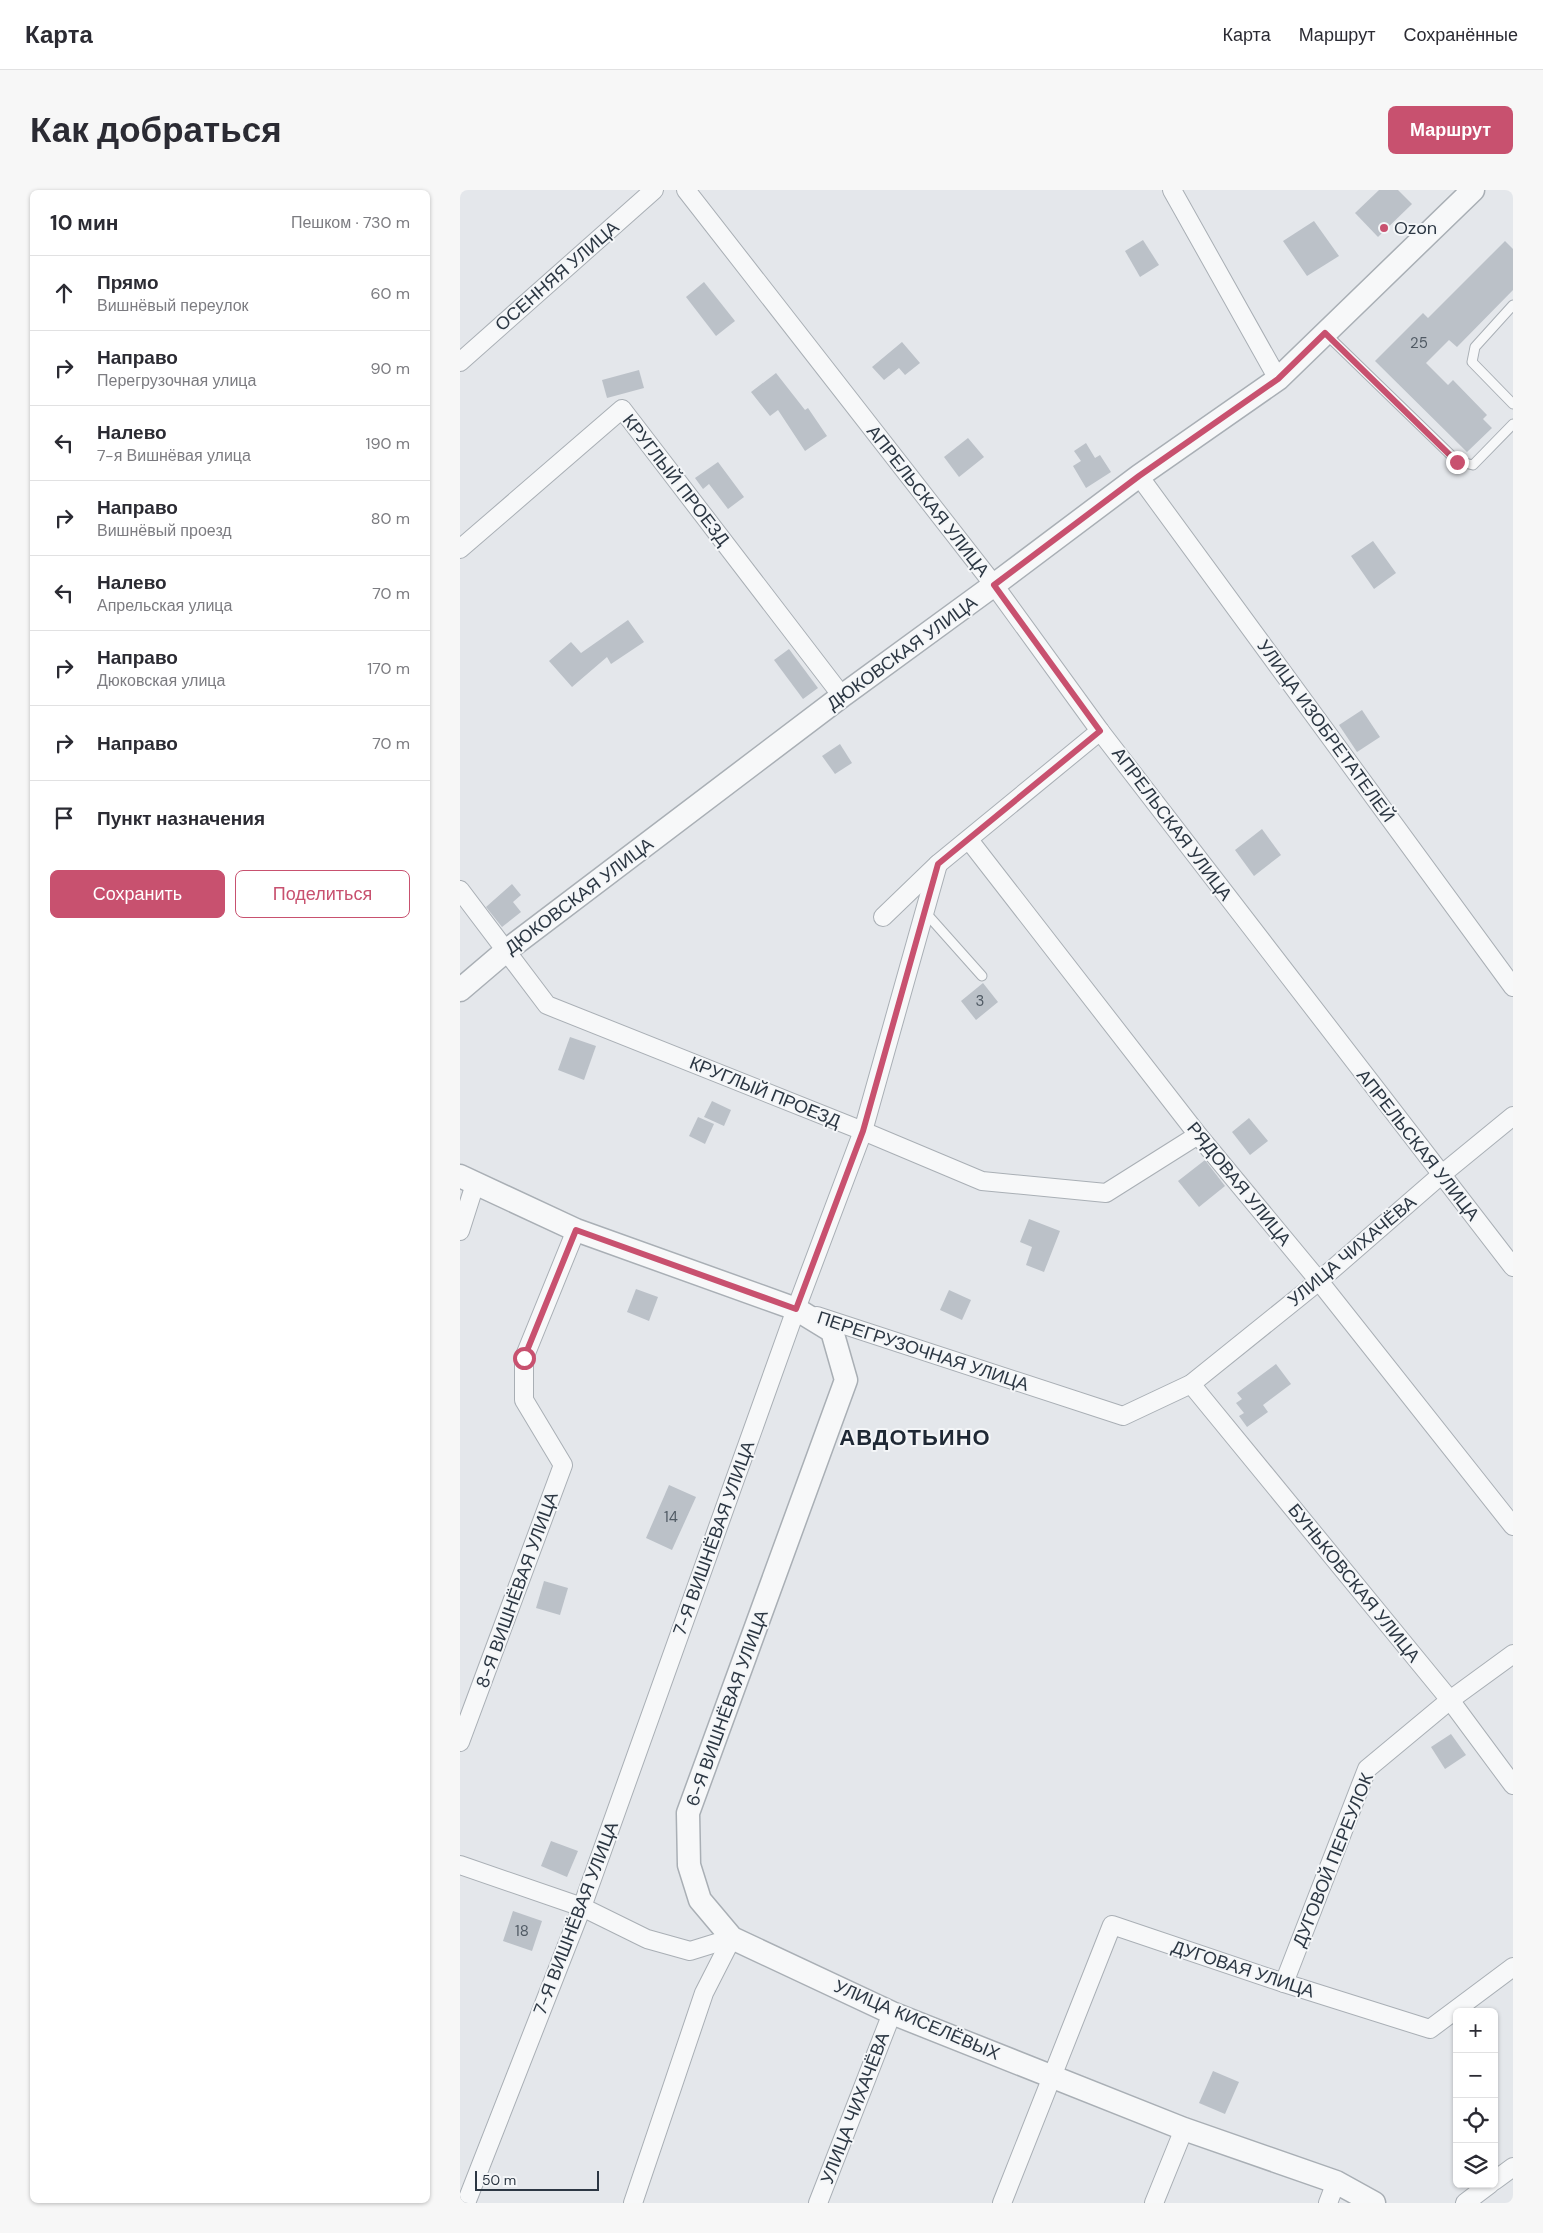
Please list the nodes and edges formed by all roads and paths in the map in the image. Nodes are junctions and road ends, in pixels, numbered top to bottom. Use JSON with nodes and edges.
{"nodes":[{"id":1,"x":654,"y":190,"type":"edge"},
{"id":2,"x":686,"y":190,"type":"edge"},
{"id":3,"x":1172,"y":190,"type":"edge"},
{"id":4,"x":1473,"y":190,"type":"edge"},
{"id":5,"x":1513,"y":305,"type":"edge"},
{"id":6,"x":1325,"y":333,"type":"junction"},
{"id":7,"x":460,"y":362,"type":"edge"},
{"id":8,"x":1278,"y":379,"type":"junction"},
{"id":9,"x":1513,"y":404,"type":"edge"},
{"id":10,"x":1513,"y":424,"type":"edge"},
{"id":11,"x":1139,"y":476,"type":"junction"},
{"id":12,"x":462,"y":543,"type":"edge"},
{"id":13,"x":994,"y":585,"type":"junction"},
{"id":14,"x":842,"y":696,"type":"junction"},
{"id":15,"x":1100,"y":731,"type":"junction"},
{"id":16,"x":969,"y":840,"type":"junction"},
{"id":17,"x":938,"y":864,"type":"junction"},
{"id":18,"x":460,"y":890,"type":"edge"},
{"id":19,"x":924,"y":912,"type":"junction"},
{"id":20,"x":883,"y":917,"type":"dead end"},
{"id":21,"x":507,"y":950,"type":"junction"},
{"id":22,"x":982,"y":976,"type":"dead end"},
{"id":23,"x":1513,"y":987,"type":"edge"},
{"id":24,"x":460,"y":990,"type":"edge"},
{"id":25,"x":1513,"y":1116,"type":"edge"},
{"id":26,"x":863,"y":1131,"type":"junction"},
{"id":27,"x":1198,"y":1135,"type":"junction"},
{"id":28,"x":1441,"y":1175,"type":"junction"},
{"id":29,"x":468,"y":1180,"type":"edge"},
{"id":30,"x":576,"y":1230,"type":"junction"},
{"id":31,"x":460,"y":1231,"type":"edge"},
{"id":32,"x":1513,"y":1267,"type":"edge"},
{"id":33,"x":1319,"y":1281,"type":"junction"},
{"id":34,"x":796,"y":1309,"type":"junction"},
{"id":35,"x":1191,"y":1384,"type":"junction"},
{"id":36,"x":1513,"y":1526,"type":"edge"},
{"id":37,"x":1513,"y":1654,"type":"edge"},
{"id":38,"x":1450,"y":1700,"type":"junction"},
{"id":39,"x":460,"y":1742,"type":"edge"},
{"id":40,"x":1513,"y":1785,"type":"edge"},
{"id":41,"x":460,"y":1865,"type":"edge"},
{"id":42,"x":582,"y":1908,"type":"junction"},
{"id":43,"x":732,"y":1938,"type":"junction"},
{"id":44,"x":1513,"y":1967,"type":"edge"},
{"id":45,"x":1284,"y":1984,"type":"junction"},
{"id":46,"x":892,"y":2013,"type":"junction"},
{"id":47,"x":1052,"y":2075,"type":"junction"},
{"id":48,"x":1184,"y":2129,"type":"junction"},
{"id":49,"x":1513,"y":2167,"type":"edge"},
{"id":50,"x":1498,"y":2178,"type":"edge"},
{"id":51,"x":1485,"y":2188,"type":"edge"},
{"id":52,"x":1332,"y":2193,"type":"edge"},
{"id":53,"x":466,"y":2203,"type":"edge"},
{"id":54,"x":632,"y":2203,"type":"edge"},
{"id":55,"x":818,"y":2203,"type":"edge"},
{"id":56,"x":1002,"y":2203,"type":"edge"},
{"id":57,"x":1154,"y":2203,"type":"edge"},
{"id":58,"x":1374,"y":2203,"type":"edge"},
{"id":59,"x":1465,"y":2203,"type":"edge"}],
"edges":[{"from":1,"to":7,"type":"street","name":"ОСЕННЯЯ УЛИЦА"},
{"from":2,"to":13,"type":"street","name":"АПРЕЛЬСКАЯ УЛИЦА"},
{"from":3,"to":8,"type":"street"},
{"from":4,"to":6,"type":"street","name":"ДЮКОВСКАЯ УЛИЦА"},
{"from":5,"to":9,"type":"lane"},
{"from":6,"to":8,"type":"street","name":"ДЮКОВСКАЯ УЛИЦА"},
{"from":6,"to":10,"type":"lane"},
{"from":8,"to":11,"type":"street","name":"ДЮКОВСКАЯ УЛИЦА"},
{"from":11,"to":13,"type":"street","name":"ДЮКОВСКАЯ УЛИЦА"},
{"from":11,"to":23,"type":"street","name":"УЛИЦА ИЗОБРЕТАТЕЛЕЙ"},
{"from":12,"to":14,"type":"street","name":"КРУГЛЫЙ ПРОЕЗД"},
{"from":13,"to":14,"type":"street","name":"ДЮКОВСКАЯ УЛИЦА"},
{"from":13,"to":15,"type":"street","name":"АПРЕЛЬСКАЯ УЛИЦА"},
{"from":14,"to":21,"type":"street","name":"ДЮКОВСКАЯ УЛИЦА"},
{"from":15,"to":16,"type":"street"},
{"from":15,"to":28,"type":"street","name":"АПРЕЛЬСКАЯ УЛИЦА"},
{"from":16,"to":17,"type":"street"},
{"from":16,"to":27,"type":"street","name":"РЯДОВАЯ УЛИЦА"},
{"from":17,"to":19,"type":"street","name":"7-Я ВИШНЁВАЯ УЛИЦА"},
{"from":17,"to":20,"type":"street"},
{"from":18,"to":21,"type":"street","name":"КРУГЛЫЙ ПРОЕЗД"},
{"from":19,"to":22,"type":"lane"},
{"from":19,"to":26,"type":"street","name":"7-Я ВИШНЁВАЯ УЛИЦА"},
{"from":21,"to":24,"type":"street","name":"ДЮКОВСКАЯ УЛИЦА"},
{"from":21,"to":26,"type":"street","name":"КРУГЛЫЙ ПРОЕЗД"},
{"from":25,"to":28,"type":"street","name":"УЛИЦА ЧИХАЧЁВА"},
{"from":26,"to":27,"type":"street","name":"КРУГЛЫЙ ПРОЕЗД"},
{"from":26,"to":34,"type":"street","name":"7-Я ВИШНЁВАЯ УЛИЦА"},
{"from":27,"to":33,"type":"street","name":"РЯДОВАЯ УЛИЦА"},
{"from":28,"to":32,"type":"street","name":"АПРЕЛЬСКАЯ УЛИЦА"},
{"from":28,"to":33,"type":"street","name":"УЛИЦА ЧИХАЧЁВА"},
{"from":29,"to":30,"type":"street","name":"ПЕРЕГРУЗОЧНАЯ УЛИЦА"},
{"from":29,"to":31,"type":"street"},
{"from":30,"to":34,"type":"street","name":"ПЕРЕГРУЗОЧНАЯ УЛИЦА"},
{"from":30,"to":39,"type":"street","name":"8-Я ВИШНЁВАЯ УЛИЦА"},
{"from":33,"to":35,"type":"street","name":"УЛИЦА ЧИХАЧЁВА"},
{"from":33,"to":36,"type":"street","name":"РЯДОВАЯ УЛИЦА"},
{"from":34,"to":35,"type":"street","name":"ПЕРЕГРУЗОЧНАЯ УЛИЦА"},
{"from":34,"to":42,"type":"street","name":"7-Я ВИШНЁВАЯ УЛИЦА"},
{"from":34,"to":43,"type":"street","name":"6-Я ВИШНЁВАЯ УЛИЦА"},
{"from":35,"to":38,"type":"street","name":"БУНЬКОВСКАЯ УЛИЦА"},
{"from":37,"to":38,"type":"street","name":"ДУГОВОЙ ПЕРЕУЛОК"},
{"from":38,"to":40,"type":"street","name":"БУНЬКОВСКАЯ УЛИЦА"},
{"from":38,"to":45,"type":"street","name":"ДУГОВОЙ ПЕРЕУЛОК"},
{"from":41,"to":42,"type":"street"},
{"from":42,"to":43,"type":"street"},
{"from":42,"to":53,"type":"street","name":"7-Я ВИШНЁВАЯ УЛИЦА"},
{"from":43,"to":46,"type":"street","name":"УЛИЦА КИСЕЛЁВЫХ"},
{"from":43,"to":54,"type":"street"},
{"from":44,"to":45,"type":"street","name":"ДУГОВАЯ УЛИЦА"},
{"from":45,"to":47,"type":"street","name":"ДУГОВАЯ УЛИЦА"},
{"from":46,"to":47,"type":"street","name":"УЛИЦА КИСЕЛЁВЫХ"},
{"from":46,"to":55,"type":"street","name":"УЛИЦА ЧИХАЧЁВА"},
{"from":47,"to":48,"type":"street","name":"УЛИЦА КИСЕЛЁВЫХ"},
{"from":47,"to":56,"type":"street"},
{"from":48,"to":52,"type":"street","name":"УЛИЦА КИСЕЛЁВЫХ"},
{"from":48,"to":57,"type":"street"},
{"from":49,"to":50,"type":"street"},
{"from":51,"to":59,"type":"street"},
{"from":52,"to":58,"type":"street","name":"УЛИЦА КИСЕЛЁВЫХ"}]}
